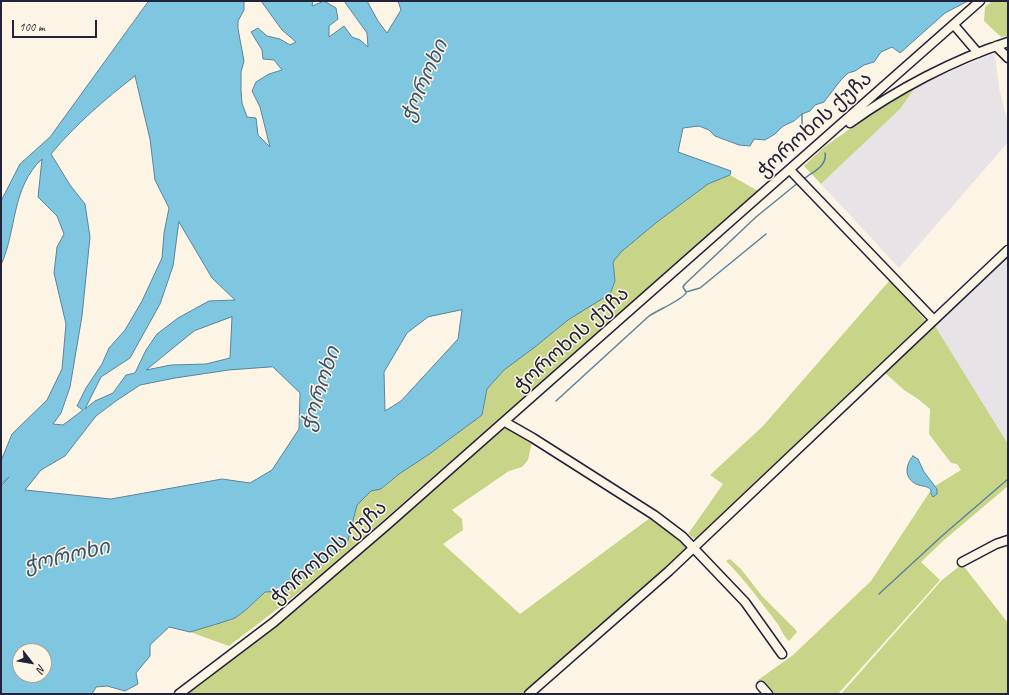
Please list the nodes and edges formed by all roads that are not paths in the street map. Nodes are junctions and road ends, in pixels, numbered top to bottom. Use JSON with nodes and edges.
{"nodes":[{"id":1,"x":980,"y":1,"type":"edge"},
{"id":2,"x":954,"y":25,"type":"junction"},
{"id":3,"x":1008,"y":42,"type":"edge"},
{"id":4,"x":996,"y":46,"type":"junction"},
{"id":5,"x":978,"y":54,"type":"junction"},
{"id":6,"x":1008,"y":58,"type":"edge"},
{"id":7,"x":818,"y":145,"type":"junction"},
{"id":8,"x":790,"y":170,"type":"junction"},
{"id":9,"x":1008,"y":250,"type":"edge"},
{"id":10,"x":934,"y":320,"type":"junction"},
{"id":11,"x":505,"y":422,"type":"junction"},
{"id":12,"x":1008,"y":540,"type":"edge"},
{"id":13,"x":693,"y":548,"type":"junction"},
{"id":14,"x":962,"y":562,"type":"dead end"},
{"id":15,"x":782,"y":654,"type":"dead end"},
{"id":16,"x":762,"y":686,"type":"dead end"},
{"id":17,"x":179,"y":694,"type":"edge"},
{"id":18,"x":529,"y":694,"type":"edge"},
{"id":19,"x":768,"y":694,"type":"edge"}],
"edges":[{"from":1,"to":2,"type":"street","name":"ჭოროხის ქუჩა"},
{"from":2,"to":5,"type":"street"},
{"from":2,"to":7,"type":"street","name":"ჭოროხის ქუჩა"},
{"from":3,"to":4,"type":"street"},
{"from":4,"to":5,"type":"street"},
{"from":4,"to":6,"type":"street"},
{"from":5,"to":7,"type":"street"},
{"from":7,"to":8,"type":"street","name":"ჭოროხის ქუჩა"},
{"from":8,"to":10,"type":"street"},
{"from":8,"to":11,"type":"street","name":"ჭოროხის ქუჩა"},
{"from":9,"to":10,"type":"street"},
{"from":10,"to":13,"type":"street"},
{"from":11,"to":13,"type":"street"},
{"from":11,"to":17,"type":"street","name":"ჭოროხის ქუჩა"},
{"from":12,"to":14,"type":"street"},
{"from":13,"to":15,"type":"street"},
{"from":13,"to":18,"type":"street"},
{"from":16,"to":19,"type":"street"}]}
